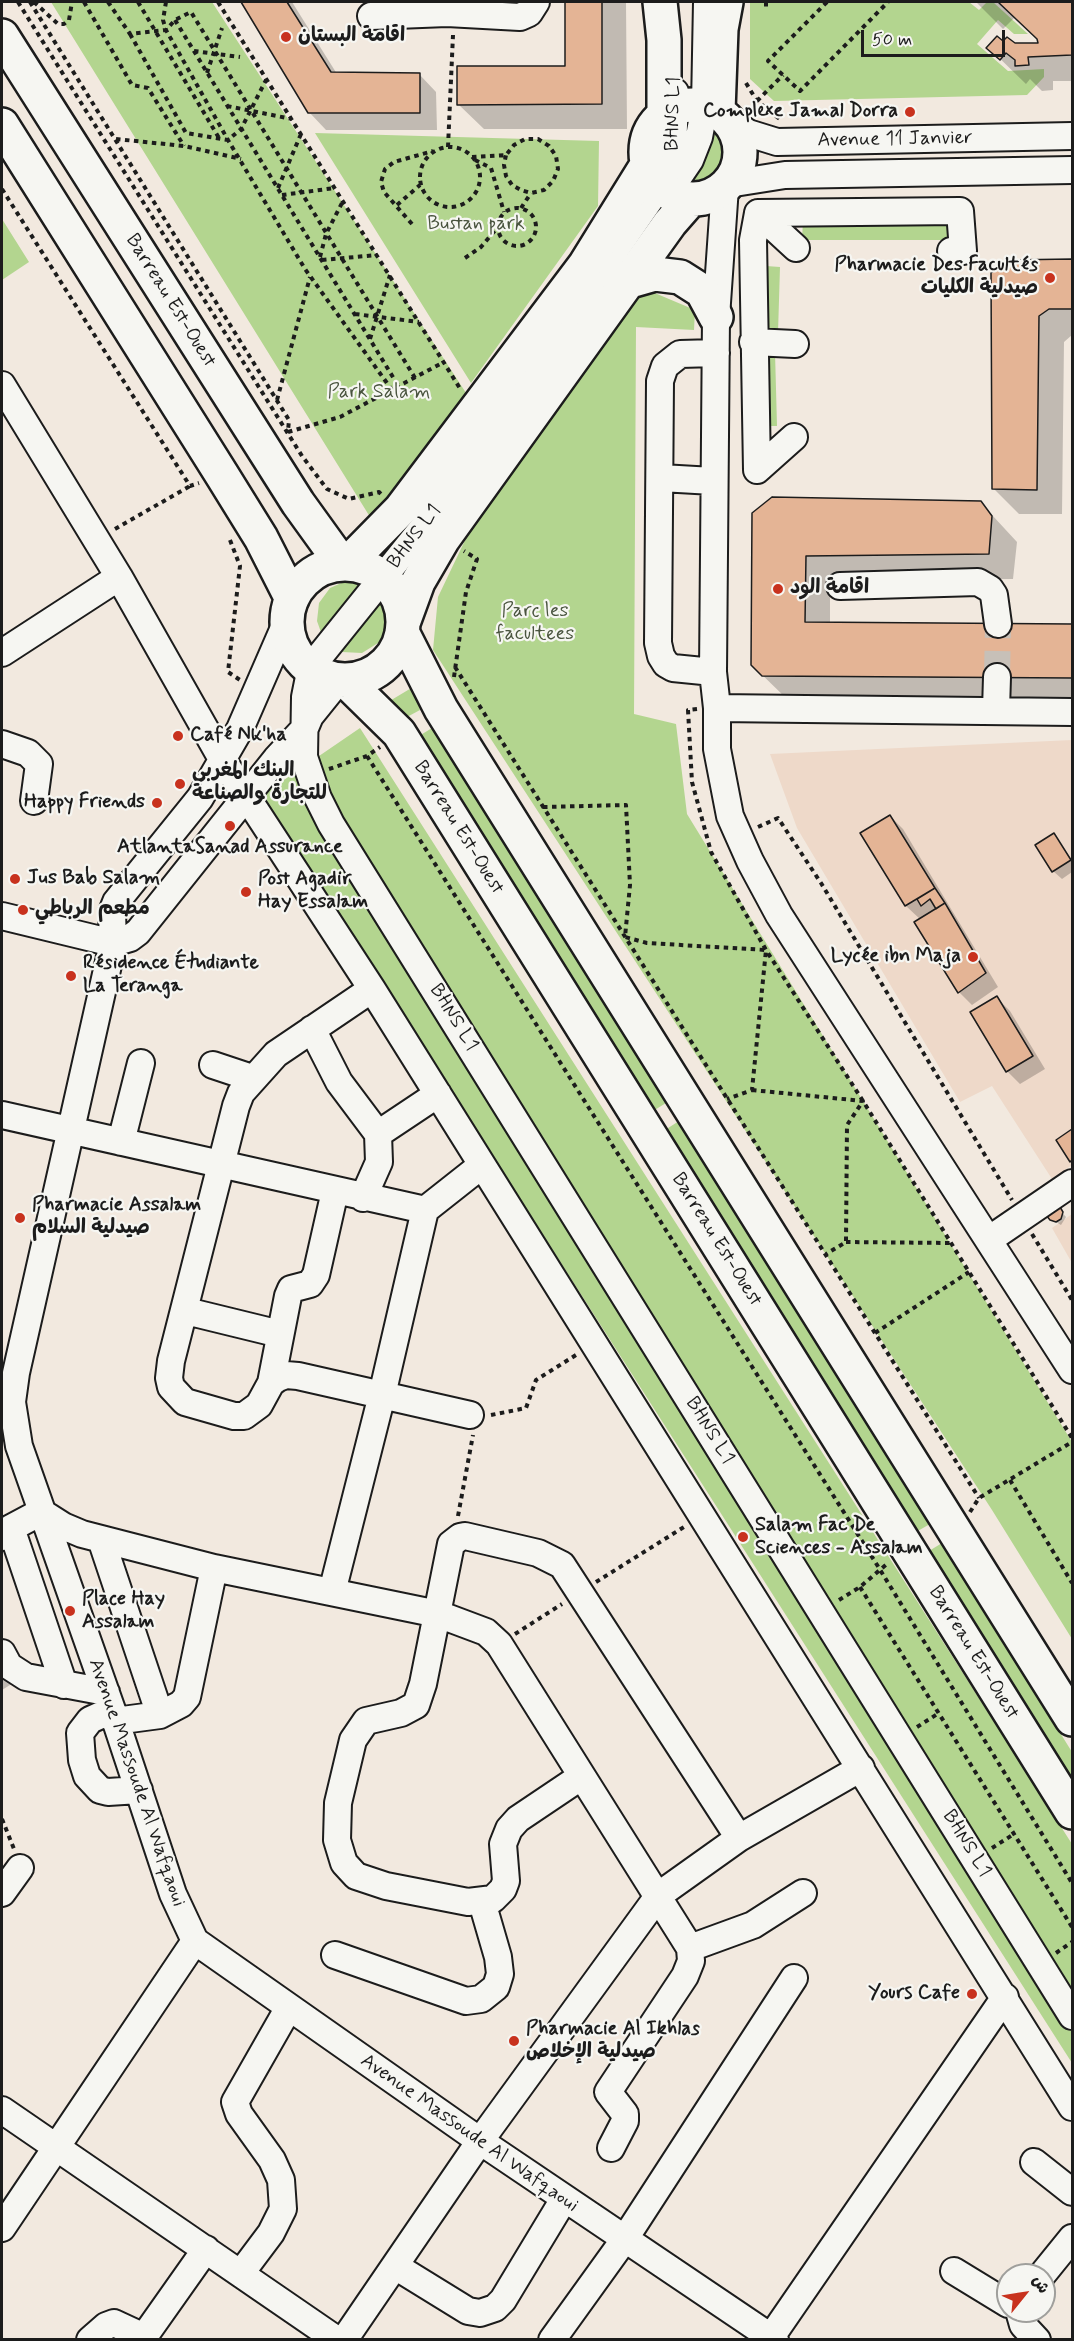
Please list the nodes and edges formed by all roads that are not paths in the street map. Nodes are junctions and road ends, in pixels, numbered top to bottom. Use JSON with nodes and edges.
{"nodes":[{"id":1,"x":536,"y":2,"type":"edge"},
{"id":2,"x":660,"y":2,"type":"edge"},
{"id":3,"x":675,"y":2,"type":"edge"},
{"id":4,"x":707,"y":2,"type":"edge"},
{"id":5,"x":726,"y":2,"type":"edge"},
{"id":6,"x":448,"y":10,"type":"edge"},
{"id":7,"x":371,"y":16,"type":"dead end"},
{"id":8,"x":2,"y":36,"type":"edge"},
{"id":9,"x":697,"y":111,"type":"junction"},
{"id":10,"x":2,"y":124,"type":"edge"},
{"id":11,"x":1072,"y":136,"type":"edge"},
{"id":12,"x":1072,"y":170,"type":"edge"},
{"id":13,"x":688,"y":187,"type":"junction"},
{"id":14,"x":758,"y":213,"type":"junction"},
{"id":15,"x":796,"y":248,"type":"dead end"},
{"id":16,"x":951,"y":251,"type":"dead end"},
{"id":17,"x":627,"y":282,"type":"junction"},
{"id":18,"x":716,"y":317,"type":"junction"},
{"id":19,"x":753,"y":342,"type":"junction"},
{"id":20,"x":795,"y":344,"type":"dead end"},
{"id":21,"x":716,"y":353,"type":"junction"},
{"id":22,"x":2,"y":385,"type":"edge"},
{"id":23,"x":794,"y":437,"type":"dead end"},
{"id":24,"x":661,"y":477,"type":"junction"},
{"id":25,"x":713,"y":481,"type":"junction"},
{"id":26,"x":344,"y":564,"type":"junction"},
{"id":27,"x":119,"y":577,"type":"junction"},
{"id":28,"x":386,"y":579,"type":"junction"},
{"id":29,"x":840,"y":586,"type":"dead end"},
{"id":30,"x":289,"y":610,"type":"junction"},
{"id":31,"x":998,"y":624,"type":"tunnel mouth"},
{"id":32,"x":402,"y":627,"type":"junction"},
{"id":33,"x":2,"y":653,"type":"edge"},
{"id":34,"x":713,"y":672,"type":"junction"},
{"id":35,"x":328,"y":675,"type":"junction"},
{"id":36,"x":997,"y":677,"type":"tunnel mouth"},
{"id":37,"x":717,"y":708,"type":"junction"},
{"id":38,"x":996,"y":710,"type":"junction"},
{"id":39,"x":1072,"y":712,"type":"edge"},
{"id":40,"x":307,"y":722,"type":"junction"},
{"id":41,"x":2,"y":744,"type":"edge"},
{"id":42,"x":222,"y":759,"type":"junction"},
{"id":43,"x":247,"y":794,"type":"junction"},
{"id":44,"x":34,"y":801,"type":"dead end"},
{"id":45,"x":2,"y":916,"type":"edge"},
{"id":46,"x":113,"y":943,"type":"junction"},
{"id":47,"x":372,"y":989,"type":"junction"},
{"id":48,"x":312,"y":1029,"type":"junction"},
{"id":49,"x":141,"y":1063,"type":"dead end"},
{"id":50,"x":213,"y":1065,"type":"dead end"},
{"id":51,"x":252,"y":1078,"type":"junction"},
{"id":52,"x":438,"y":1094,"type":"junction"},
{"id":53,"x":2,"y":1115,"type":"edge"},
{"id":54,"x":72,"y":1131,"type":"junction"},
{"id":55,"x":378,"y":1134,"type":"junction"},
{"id":56,"x":121,"y":1142,"type":"junction"},
{"id":57,"x":222,"y":1164,"type":"junction"},
{"id":58,"x":482,"y":1165,"type":"junction"},
{"id":59,"x":1072,"y":1183,"type":"edge"},
{"id":60,"x":335,"y":1191,"type":"junction"},
{"id":61,"x":363,"y":1198,"type":"junction"},
{"id":62,"x":425,"y":1210,"type":"junction"},
{"id":63,"x":990,"y":1239,"type":"junction"},
{"id":64,"x":186,"y":1311,"type":"junction"},
{"id":65,"x":280,"y":1334,"type":"junction"},
{"id":66,"x":12,"y":1343,"type":"edge"},
{"id":67,"x":1072,"y":1369,"type":"edge"},
{"id":68,"x":271,"y":1383,"type":"junction"},
{"id":69,"x":382,"y":1395,"type":"junction"},
{"id":70,"x":472,"y":1417,"type":"road end"},
{"id":71,"x":41,"y":1512,"type":"junction"},
{"id":72,"x":6,"y":1532,"type":"edge"},
{"id":73,"x":101,"y":1539,"type":"junction"},
{"id":74,"x":214,"y":1568,"type":"junction"},
{"id":75,"x":332,"y":1592,"type":"junction"},
{"id":76,"x":438,"y":1614,"type":"junction"},
{"id":77,"x":2,"y":1653,"type":"edge"},
{"id":78,"x":64,"y":1685,"type":"junction"},
{"id":79,"x":111,"y":1707,"type":"junction"},
{"id":80,"x":160,"y":1715,"type":"junction"},
{"id":81,"x":1072,"y":1719,"type":"edge"},
{"id":82,"x":861,"y":1768,"type":"junction"},
{"id":83,"x":582,"y":1776,"type":"junction"},
{"id":84,"x":139,"y":1790,"type":"junction"},
{"id":85,"x":1072,"y":1812,"type":"edge"},
{"id":86,"x":739,"y":1838,"type":"junction"},
{"id":87,"x":20,"y":1868,"type":"road end"},
{"id":88,"x":2,"y":1893,"type":"edge"},
{"id":89,"x":803,"y":1893,"type":"dead end"},
{"id":90,"x":659,"y":1895,"type":"junction"},
{"id":91,"x":482,"y":1902,"type":"junction"},
{"id":92,"x":195,"y":1941,"type":"junction"},
{"id":93,"x":690,"y":1948,"type":"junction"},
{"id":94,"x":335,"y":1955,"type":"dead end"},
{"id":95,"x":794,"y":1978,"type":"dead end"},
{"id":96,"x":1005,"y":1998,"type":"junction"},
{"id":97,"x":1072,"y":2006,"type":"edge"},
{"id":98,"x":288,"y":2009,"type":"junction"},
{"id":99,"x":1072,"y":2016,"type":"edge"},
{"id":100,"x":1072,"y":2107,"type":"edge"},
{"id":101,"x":2,"y":2110,"type":"edge"},
{"id":102,"x":480,"y":2141,"type":"junction"},
{"id":103,"x":56,"y":2148,"type":"junction"},
{"id":104,"x":611,"y":2148,"type":"dead end"},
{"id":105,"x":1034,"y":2162,"type":"dead end"},
{"id":106,"x":1072,"y":2192,"type":"edge"},
{"id":107,"x":564,"y":2199,"type":"junction"},
{"id":108,"x":2,"y":2228,"type":"edge"},
{"id":109,"x":1072,"y":2238,"type":"edge"},
{"id":110,"x":624,"y":2240,"type":"junction"},
{"id":111,"x":206,"y":2250,"type":"junction"},
{"id":112,"x":1052,"y":2263,"type":"edge"},
{"id":113,"x":395,"y":2266,"type":"junction"},
{"id":114,"x":954,"y":2271,"type":"dead end"},
{"id":115,"x":241,"y":2272,"type":"junction"},
{"id":116,"x":996,"y":2297,"type":"edge"},
{"id":117,"x":1022,"y":2323,"type":"edge"},
{"id":118,"x":771,"y":2339,"type":"edge"},
{"id":119,"x":90,"y":2340,"type":"edge"},
{"id":120,"x":337,"y":2340,"type":"edge"},
{"id":121,"x":344,"y":2340,"type":"edge"},
{"id":122,"x":552,"y":2340,"type":"edge"},
{"id":123,"x":1037,"y":2340,"type":"edge"}],
"edges":[{"from":1,"to":6,"type":"street"},
{"from":2,"to":9,"type":"main road"},
{"from":3,"to":9,"type":"street","name":"BHNS L1"},
{"from":4,"to":9,"type":"street","name":"BHNS L1"},
{"from":5,"to":9,"type":"main road"},
{"from":6,"to":7,"type":"street"},
{"from":8,"to":26,"type":"main road","name":"Barreau Est-Ouest"},
{"from":9,"to":11,"type":"street","name":"Avenue 11 Janvier"},
{"from":9,"to":13,"type":"street","name":"BHNS L1"},
{"from":9,"to":13,"type":"main road"},
{"from":9,"to":13,"type":"main road"},
{"from":10,"to":30,"type":"main road"},
{"from":12,"to":13,"type":"street","name":"Avenue 11 Janvier"},
{"from":13,"to":17,"type":"main road"},
{"from":13,"to":18,"type":"street"},
{"from":13,"to":26,"type":"main road"},
{"from":13,"to":28,"type":"street","name":"BHNS L1"},
{"from":14,"to":15,"type":"street"},
{"from":14,"to":16,"type":"street"},
{"from":14,"to":19,"type":"street"},
{"from":17,"to":18,"type":"main road"},
{"from":17,"to":32,"type":"main road"},
{"from":18,"to":21,"type":"street"},
{"from":19,"to":20,"type":"street"},
{"from":19,"to":23,"type":"street"},
{"from":21,"to":24,"type":"street"},
{"from":21,"to":25,"type":"street"},
{"from":22,"to":27,"type":"street"},
{"from":24,"to":25,"type":"street"},
{"from":24,"to":34,"type":"street"},
{"from":25,"to":34,"type":"street"},
{"from":26,"to":28,"type":"main road"},
{"from":26,"to":30,"type":"main road"},
{"from":27,"to":33,"type":"street"},
{"from":27,"to":42,"type":"street"},
{"from":28,"to":32,"type":"main road"},
{"from":28,"to":35,"type":"street","name":"BHNS L1"},
{"from":29,"to":31,"type":"street"},
{"from":30,"to":35,"type":"main road","name":"Barreau Est-Ouest"},
{"from":30,"to":42,"type":"street","name":"Avenue Massoude Al Wafqaoui"},
{"from":32,"to":35,"type":"main road"},
{"from":32,"to":81,"type":"main road"},
{"from":34,"to":37,"type":"street"},
{"from":35,"to":40,"type":"street","name":"BHNS L1"},
{"from":35,"to":85,"type":"main road","name":"Barreau Est-Ouest"},
{"from":36,"to":38,"type":"street"},
{"from":37,"to":38,"type":"street"},
{"from":37,"to":63,"type":"street"},
{"from":38,"to":39,"type":"street"},
{"from":40,"to":43,"type":"street"},
{"from":40,"to":97,"type":"street","name":"BHNS L1"},
{"from":40,"to":99,"type":"street","name":"BHNS L1"},
{"from":41,"to":44,"type":"street"},
{"from":42,"to":43,"type":"street"},
{"from":42,"to":46,"type":"street","name":"Avenue Massoude Al Wafqaoui"},
{"from":43,"to":46,"type":"street"},
{"from":43,"to":47,"type":"street"},
{"from":45,"to":46,"type":"street"},
{"from":46,"to":54,"type":"street","name":"Avenue Massoude Al Wafqaoui"},
{"from":47,"to":48,"type":"street"},
{"from":47,"to":52,"type":"street"},
{"from":48,"to":51,"type":"street"},
{"from":48,"to":55,"type":"street"},
{"from":49,"to":56,"type":"street"},
{"from":50,"to":51,"type":"street"},
{"from":51,"to":57,"type":"street"},
{"from":52,"to":55,"type":"street"},
{"from":52,"to":58,"type":"street"},
{"from":53,"to":54,"type":"street"},
{"from":54,"to":56,"type":"street"},
{"from":54,"to":66,"type":"street","name":"Avenue Massoude Al Wafqaoui"},
{"from":55,"to":61,"type":"street"},
{"from":56,"to":57,"type":"street"},
{"from":57,"to":60,"type":"street"},
{"from":57,"to":64,"type":"street"},
{"from":58,"to":62,"type":"street"},
{"from":58,"to":82,"type":"street"},
{"from":59,"to":63,"type":"street"},
{"from":60,"to":61,"type":"street"},
{"from":60,"to":65,"type":"street"},
{"from":61,"to":62,"type":"street"},
{"from":62,"to":69,"type":"street"},
{"from":63,"to":67,"type":"street"},
{"from":64,"to":65,"type":"street"},
{"from":64,"to":68,"type":"street"},
{"from":65,"to":68,"type":"street"},
{"from":66,"to":71,"type":"street","name":"Avenue Massoude Al Wafqaoui"},
{"from":68,"to":69,"type":"street"},
{"from":69,"to":70,"type":"street"},
{"from":69,"to":75,"type":"street"},
{"from":71,"to":72,"type":"street"},
{"from":71,"to":73,"type":"street"},
{"from":71,"to":79,"type":"street","name":"Avenue Massoude Al Wafqaoui"},
{"from":72,"to":78,"type":"street"},
{"from":73,"to":74,"type":"street"},
{"from":73,"to":80,"type":"street"},
{"from":74,"to":75,"type":"street"},
{"from":74,"to":80,"type":"street"},
{"from":75,"to":76,"type":"street"},
{"from":76,"to":83,"type":"street"},
{"from":76,"to":86,"type":"street"},
{"from":76,"to":91,"type":"street"},
{"from":77,"to":78,"type":"street"},
{"from":78,"to":79,"type":"street"},
{"from":79,"to":80,"type":"street"},
{"from":79,"to":84,"type":"street","name":"Avenue Massoude Al Wafqaoui"},
{"from":79,"to":84,"type":"street"},
{"from":82,"to":86,"type":"street"},
{"from":82,"to":96,"type":"street"},
{"from":83,"to":90,"type":"street"},
{"from":83,"to":91,"type":"street"},
{"from":84,"to":92,"type":"street","name":"Avenue Massoude Al Wafqaoui"},
{"from":86,"to":90,"type":"street"},
{"from":87,"to":88,"type":"street"},
{"from":89,"to":93,"type":"street"},
{"from":90,"to":93,"type":"street"},
{"from":90,"to":102,"type":"street"},
{"from":91,"to":94,"type":"street"},
{"from":92,"to":98,"type":"street","name":"Avenue Massoude Al Wafqaoui"},
{"from":92,"to":103,"type":"street"},
{"from":93,"to":104,"type":"street"},
{"from":95,"to":110,"type":"street"},
{"from":96,"to":100,"type":"street"},
{"from":96,"to":118,"type":"street"},
{"from":98,"to":102,"type":"street","name":"Avenue Massoude Al Wafqaoui"},
{"from":98,"to":115,"type":"street"},
{"from":101,"to":103,"type":"street"},
{"from":102,"to":107,"type":"street","name":"Avenue Massoude Al Wafqaoui"},
{"from":102,"to":113,"type":"street"},
{"from":103,"to":108,"type":"street"},
{"from":103,"to":111,"type":"street"},
{"from":105,"to":106,"type":"street"},
{"from":107,"to":110,"type":"street","name":"Avenue Massoude Al Wafqaoui"},
{"from":107,"to":113,"type":"street"},
{"from":109,"to":112,"type":"street"},
{"from":110,"to":118,"type":"street","name":"Avenue Massoude Al Wafqaoui"},
{"from":110,"to":122,"type":"street"},
{"from":111,"to":115,"type":"street"},
{"from":111,"to":119,"type":"street"},
{"from":113,"to":121,"type":"street"},
{"from":114,"to":116,"type":"street"},
{"from":115,"to":120,"type":"street"},
{"from":117,"to":123,"type":"street"}]}
